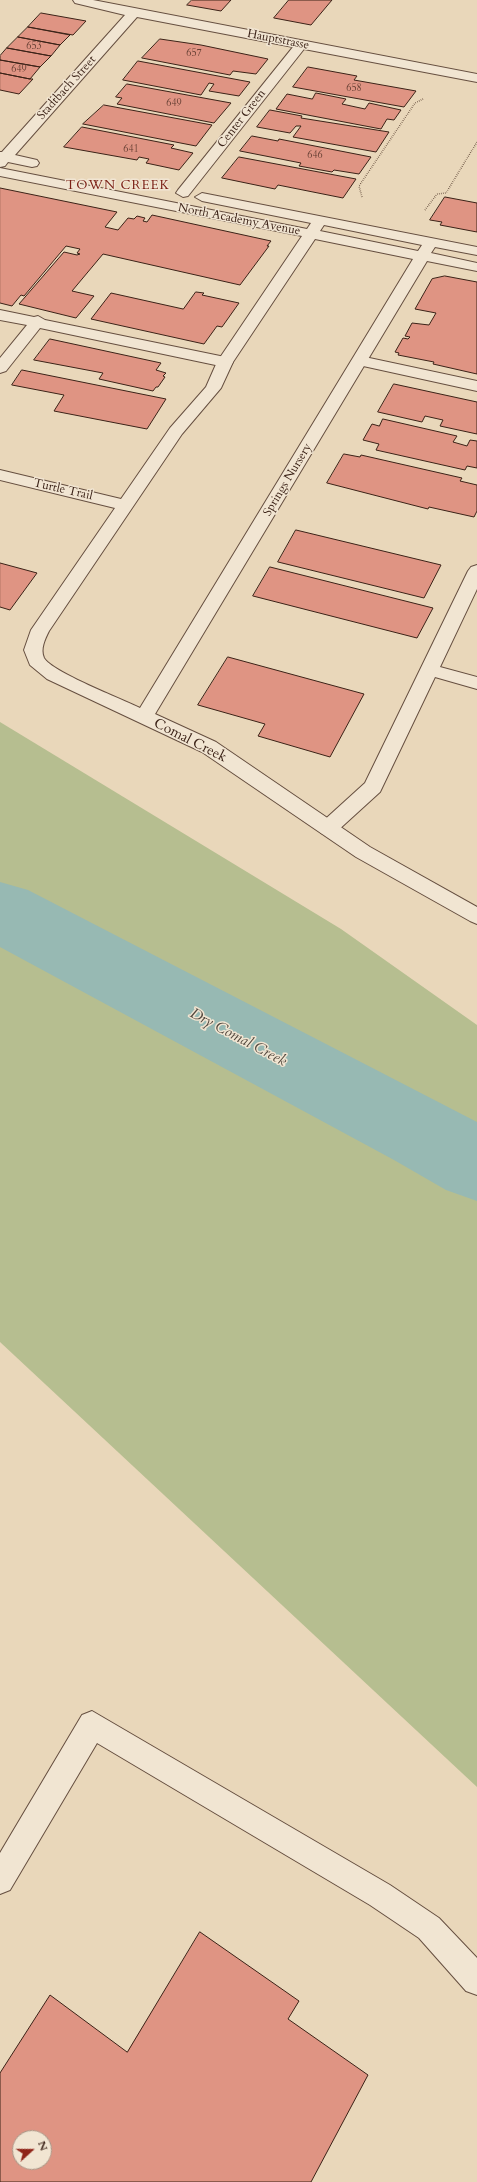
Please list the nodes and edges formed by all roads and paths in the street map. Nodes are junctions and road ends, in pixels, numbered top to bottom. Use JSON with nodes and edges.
{"nodes":[{"id":1,"x":79,"y":0,"type":"edge"},
{"id":2,"x":134,"y":13,"type":"junction"},
{"id":3,"x":301,"y":45,"type":"junction"},
{"id":4,"x":477,"y":78,"type":"edge"},
{"id":5,"x":427,"y":98,"type":"dead end"},
{"id":6,"x":477,"y":142,"type":"edge"},
{"id":7,"x":2,"y":159,"type":"edge"},
{"id":8,"x":44,"y":165,"type":"dead end"},
{"id":9,"x":0,"y":172,"type":"edge"},
{"id":10,"x":168,"y":190,"type":"dead end"},
{"id":11,"x":183,"y":193,"type":"junction"},
{"id":12,"x":363,"y":200,"type":"dead end"},
{"id":13,"x":424,"y":211,"type":"dead end"},
{"id":14,"x":320,"y":220,"type":"junction"},
{"id":15,"x":310,"y":234,"type":"junction"},
{"id":16,"x":431,"y":242,"type":"junction"},
{"id":17,"x":477,"y":251,"type":"edge"},
{"id":18,"x":423,"y":256,"type":"junction"},
{"id":19,"x":477,"y":268,"type":"edge"},
{"id":20,"x":0,"y":315,"type":"edge"},
{"id":21,"x":38,"y":322,"type":"junction"},
{"id":22,"x":360,"y":361,"type":"junction"},
{"id":23,"x":225,"y":362,"type":"junction"},
{"id":24,"x":0,"y":368,"type":"edge"},
{"id":25,"x":477,"y":386,"type":"edge"},
{"id":26,"x":0,"y":475,"type":"edge"},
{"id":27,"x":125,"y":505,"type":"junction"},
{"id":28,"x":477,"y":571,"type":"edge"},
{"id":29,"x":430,"y":670,"type":"junction"},
{"id":30,"x":477,"y":683,"type":"edge"},
{"id":31,"x":144,"y":717,"type":"junction"},
{"id":32,"x":328,"y":828,"type":"junction"},
{"id":33,"x":477,"y":916,"type":"edge"},
{"id":34,"x":0,"y":1880,"type":"edge"},
{"id":35,"x":477,"y":1980,"type":"edge"}],
"edges":[{"from":1,"to":2,"type":"street","name":"Hauptstrasse"},
{"from":2,"to":3,"type":"street","name":"Hauptstrasse"},
{"from":2,"to":7,"type":"street","name":"Stadtbach Street"},
{"from":3,"to":4,"type":"street","name":"Hauptstrasse"},
{"from":3,"to":11,"type":"street","name":"Center Green"},
{"from":5,"to":12,"type":"path"},
{"from":6,"to":13,"type":"path"},
{"from":7,"to":8,"type":"street"},
{"from":9,"to":15,"type":"street","name":"North Academy Avenue"},
{"from":10,"to":11,"type":"street","name":"North Academy Avenue"},
{"from":11,"to":14,"type":"street","name":"North Academy Avenue"},
{"from":14,"to":15,"type":"street"},
{"from":14,"to":16,"type":"street","name":"North Academy Avenue"},
{"from":15,"to":18,"type":"street","name":"North Academy Avenue"},
{"from":15,"to":23,"type":"street"},
{"from":16,"to":17,"type":"street","name":"North Academy Avenue"},
{"from":16,"to":18,"type":"street","name":"Springs Nursery"},
{"from":18,"to":19,"type":"street","name":"North Academy Avenue"},
{"from":18,"to":22,"type":"street","name":"Springs Nursery"},
{"from":20,"to":21,"type":"street"},
{"from":21,"to":23,"type":"street"},
{"from":21,"to":24,"type":"street"},
{"from":22,"to":25,"type":"street"},
{"from":22,"to":31,"type":"street","name":"Springs Nursery"},
{"from":23,"to":27,"type":"street"},
{"from":26,"to":27,"type":"street","name":"Turtle Trail"},
{"from":27,"to":31,"type":"street","name":"Comal Creek"},
{"from":28,"to":29,"type":"street"},
{"from":29,"to":30,"type":"street"},
{"from":29,"to":32,"type":"street"},
{"from":31,"to":32,"type":"street","name":"Comal Creek"},
{"from":32,"to":33,"type":"street","name":"Comal Creek"},
{"from":34,"to":35,"type":"street"}]}
